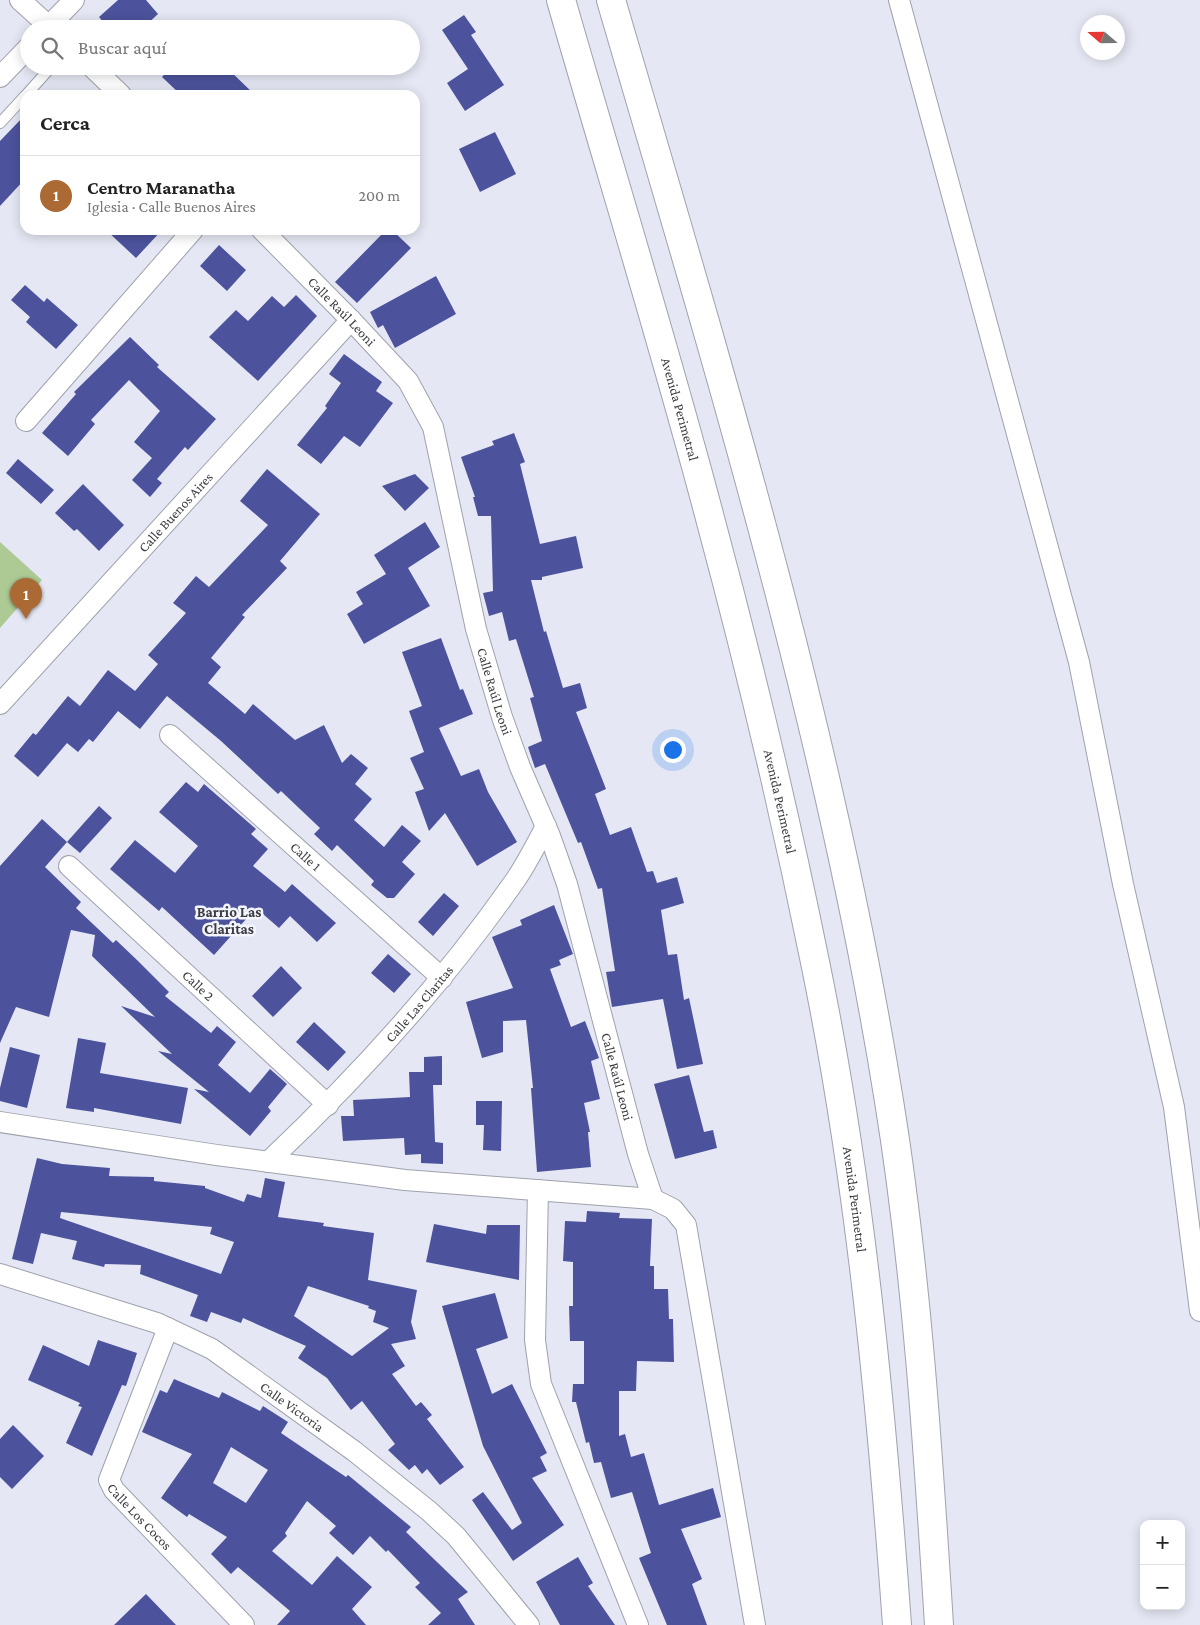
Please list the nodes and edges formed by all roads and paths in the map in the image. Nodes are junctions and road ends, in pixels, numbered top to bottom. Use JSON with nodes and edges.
{"nodes":[{"id":1,"x":20,"y":0,"type":"edge"},
{"id":2,"x":74,"y":0,"type":"edge"},
{"id":3,"x":561,"y":0,"type":"edge"},
{"id":4,"x":611,"y":0,"type":"edge"},
{"id":5,"x":899,"y":0,"type":"edge"},
{"id":6,"x":41,"y":20,"type":"edge"},
{"id":7,"x":56,"y":20,"type":"edge"},
{"id":8,"x":20,"y":56,"type":"edge"},
{"id":9,"x":44,"y":75,"type":"edge"},
{"id":10,"x":100,"y":75,"type":"edge"},
{"id":11,"x":0,"y":77,"type":"edge"},
{"id":12,"x":30,"y":90,"type":"edge"},
{"id":13,"x":116,"y":90,"type":"edge"},
{"id":14,"x":20,"y":101,"type":"edge"},
{"id":15,"x":0,"y":123,"type":"edge"},
{"id":16,"x":189,"y":235,"type":"edge"},
{"id":17,"x":267,"y":235,"type":"edge"},
{"id":18,"x":351,"y":320,"type":"junction"},
{"id":19,"x":26,"y":421,"type":"dead end"},
{"id":20,"x":0,"y":704,"type":"edge"},
{"id":21,"x":170,"y":735,"type":"dead end"},
{"id":22,"x":546,"y":826,"type":"junction"},
{"id":23,"x":69,"y":866,"type":"dead end"},
{"id":24,"x":442,"y":978,"type":"junction"},
{"id":25,"x":328,"y":1105,"type":"junction"},
{"id":26,"x":0,"y":1122,"type":"edge"},
{"id":27,"x":268,"y":1162,"type":"junction"},
{"id":28,"x":538,"y":1190,"type":"junction"},
{"id":29,"x":653,"y":1199,"type":"junction"},
{"id":30,"x":0,"y":1274,"type":"edge"},
{"id":31,"x":1200,"y":1312,"type":"edge"},
{"id":32,"x":168,"y":1328,"type":"junction"},
{"id":33,"x":244,"y":1625,"type":"edge"},
{"id":34,"x":529,"y":1625,"type":"edge"},
{"id":35,"x":638,"y":1625,"type":"edge"},
{"id":36,"x":754,"y":1625,"type":"edge"},
{"id":37,"x":896,"y":1625,"type":"edge"},
{"id":38,"x":939,"y":1625,"type":"edge"}],
"edges":[{"from":1,"to":6,"type":"street"},
{"from":2,"to":7,"type":"street"},
{"from":3,"to":37,"type":"highway","name":"Avenida Perimetral"},
{"from":4,"to":38,"type":"highway"},
{"from":5,"to":31,"type":"street"},
{"from":8,"to":11,"type":"street"},
{"from":9,"to":12,"type":"lane"},
{"from":10,"to":13,"type":"street"},
{"from":14,"to":15,"type":"lane"},
{"from":16,"to":19,"type":"street"},
{"from":17,"to":18,"type":"street","name":"Calle Raúl Leoni"},
{"from":18,"to":20,"type":"street","name":"Calle Buenos Aires"},
{"from":18,"to":22,"type":"street","name":"Calle Raúl Leoni"},
{"from":21,"to":24,"type":"street","name":"Calle 1"},
{"from":22,"to":24,"type":"street","name":"Calle Las Claritas"},
{"from":22,"to":29,"type":"street","name":"Calle Raúl Leoni"},
{"from":23,"to":25,"type":"street","name":"Calle 2"},
{"from":24,"to":25,"type":"street","name":"Calle Las Claritas"},
{"from":25,"to":27,"type":"street","name":"Calle Las Claritas"},
{"from":26,"to":27,"type":"street"},
{"from":27,"to":28,"type":"street"},
{"from":28,"to":29,"type":"street"},
{"from":28,"to":35,"type":"street"},
{"from":29,"to":36,"type":"street"},
{"from":30,"to":32,"type":"street","name":"Calle Victoria"},
{"from":32,"to":33,"type":"street","name":"Calle Los Cocos"},
{"from":32,"to":34,"type":"street","name":"Calle Victoria"}]}
